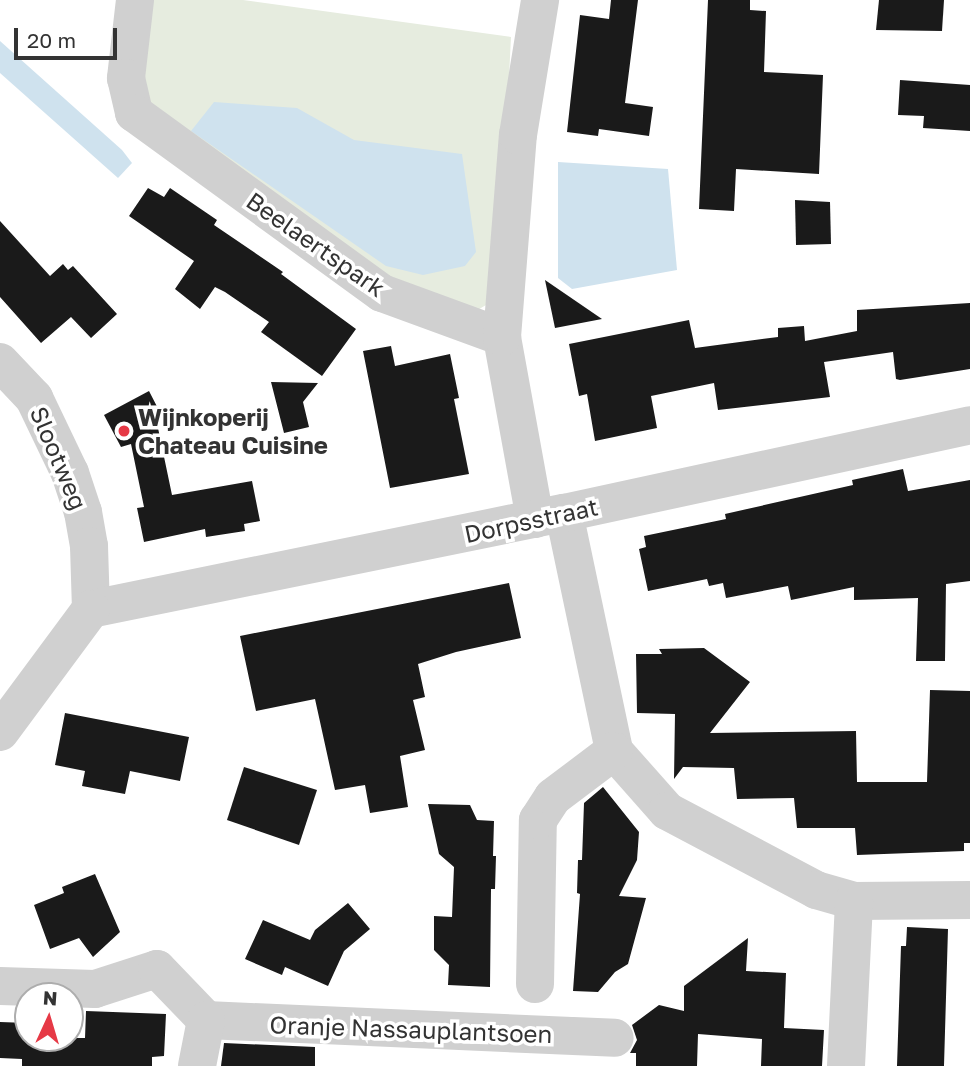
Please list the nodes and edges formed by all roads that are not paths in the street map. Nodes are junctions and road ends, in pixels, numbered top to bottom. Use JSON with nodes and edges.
{"nodes":[{"id":1,"x":135,"y":0,"type":"edge"},
{"id":2,"x":540,"y":0,"type":"edge"},
{"id":3,"x":502,"y":337,"type":"junction"},
{"id":4,"x":0,"y":362,"type":"edge"},
{"id":5,"x":970,"y":425,"type":"edge"},
{"id":6,"x":549,"y":516,"type":"junction"},
{"id":7,"x":91,"y":609,"type":"junction"},
{"id":8,"x":0,"y":732,"type":"edge"},
{"id":9,"x":614,"y":751,"type":"junction"},
{"id":10,"x":970,"y":900,"type":"edge"},
{"id":11,"x":854,"y":901,"type":"junction"},
{"id":12,"x":535,"y":984,"type":"dead end"},
{"id":13,"x":0,"y":986,"type":"edge"},
{"id":14,"x":206,"y":1020,"type":"junction"},
{"id":15,"x":615,"y":1038,"type":"dead end"},
{"id":16,"x":197,"y":1066,"type":"edge"},
{"id":17,"x":846,"y":1066,"type":"edge"}],
"edges":[{"from":1,"to":3,"type":"street","name":"Beelaertspark"},
{"from":2,"to":3,"type":"street"},
{"from":3,"to":6,"type":"street"},
{"from":4,"to":7,"type":"street","name":"Slootweg"},
{"from":5,"to":6,"type":"street","name":"Dorpsstraat"},
{"from":6,"to":7,"type":"street","name":"Dorpsstraat"},
{"from":6,"to":9,"type":"street"},
{"from":7,"to":8,"type":"street"},
{"from":9,"to":11,"type":"street"},
{"from":9,"to":12,"type":"street"},
{"from":10,"to":11,"type":"street"},
{"from":11,"to":17,"type":"street"},
{"from":13,"to":14,"type":"street"},
{"from":14,"to":15,"type":"street","name":"Oranje Nassauplantsoen"},
{"from":14,"to":16,"type":"street"}]}
